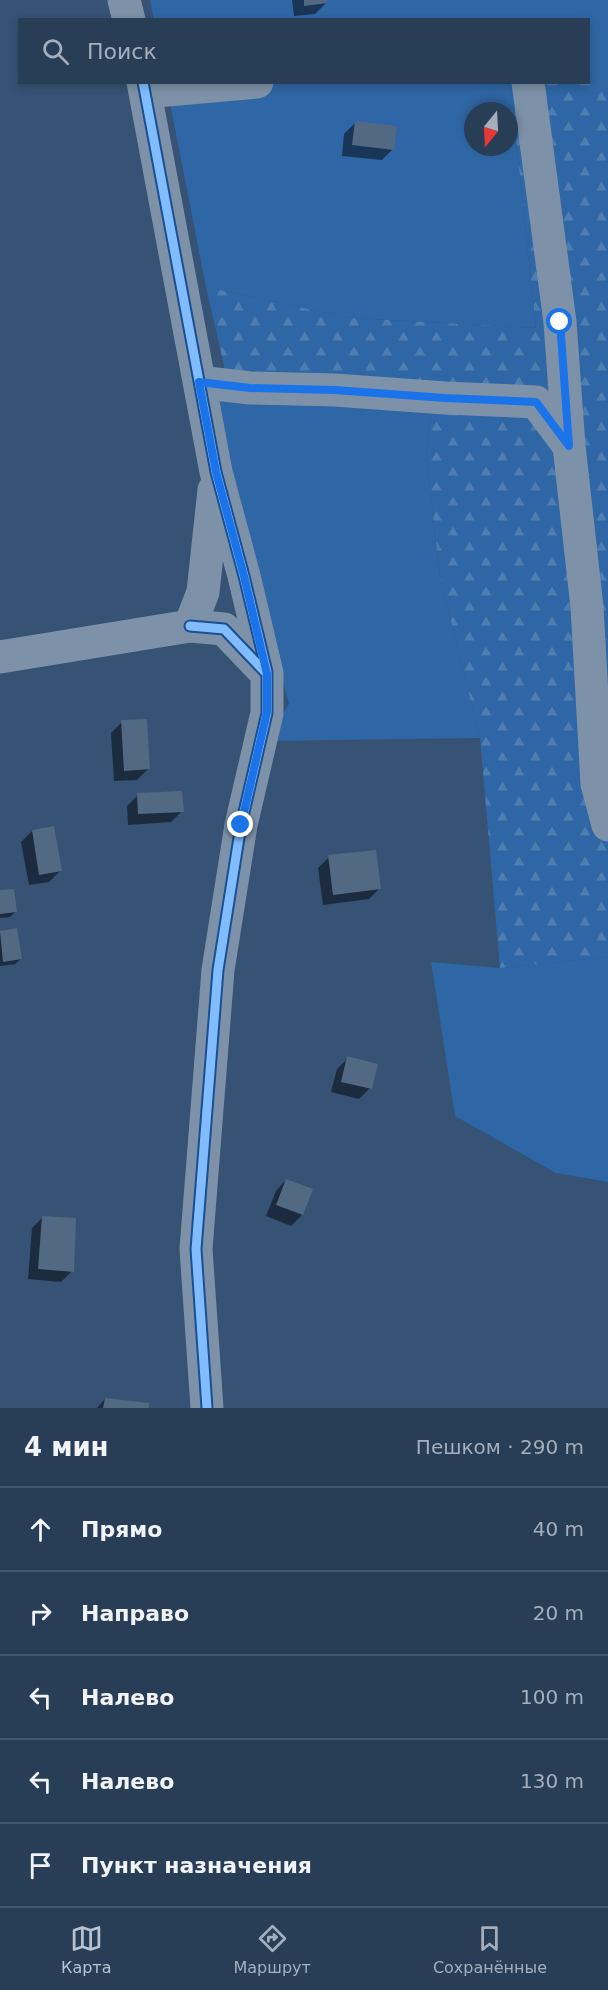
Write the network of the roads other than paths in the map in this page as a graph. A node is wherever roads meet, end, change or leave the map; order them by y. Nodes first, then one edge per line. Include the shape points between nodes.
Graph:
1 (124, 0) edge
2 (128, 18) edge
3 (212, 84) edge
4 (528, 84) edge
5 (144, 87) edge
6 (199, 382) junction
7 (569, 446) junction
8 (216, 472) junction
9 (190, 626) junction
10 (0, 657) edge
11 (267, 674) junction
12 (608, 825) edge
13 (207, 1408) edge

1 - 2 street
3 - 5 street
4 - 7 street via 560,322
5 - 6 street
6 - 7 street via 536,402
6 - 8 street
7 - 12 street via 587,607 597,784
8 - 9 street via 203,592
8 - 11 street
9 - 10 street
9 - 11 street via 224,629
11 - 13 street via 267,712 241,825 218,970 196,1249

